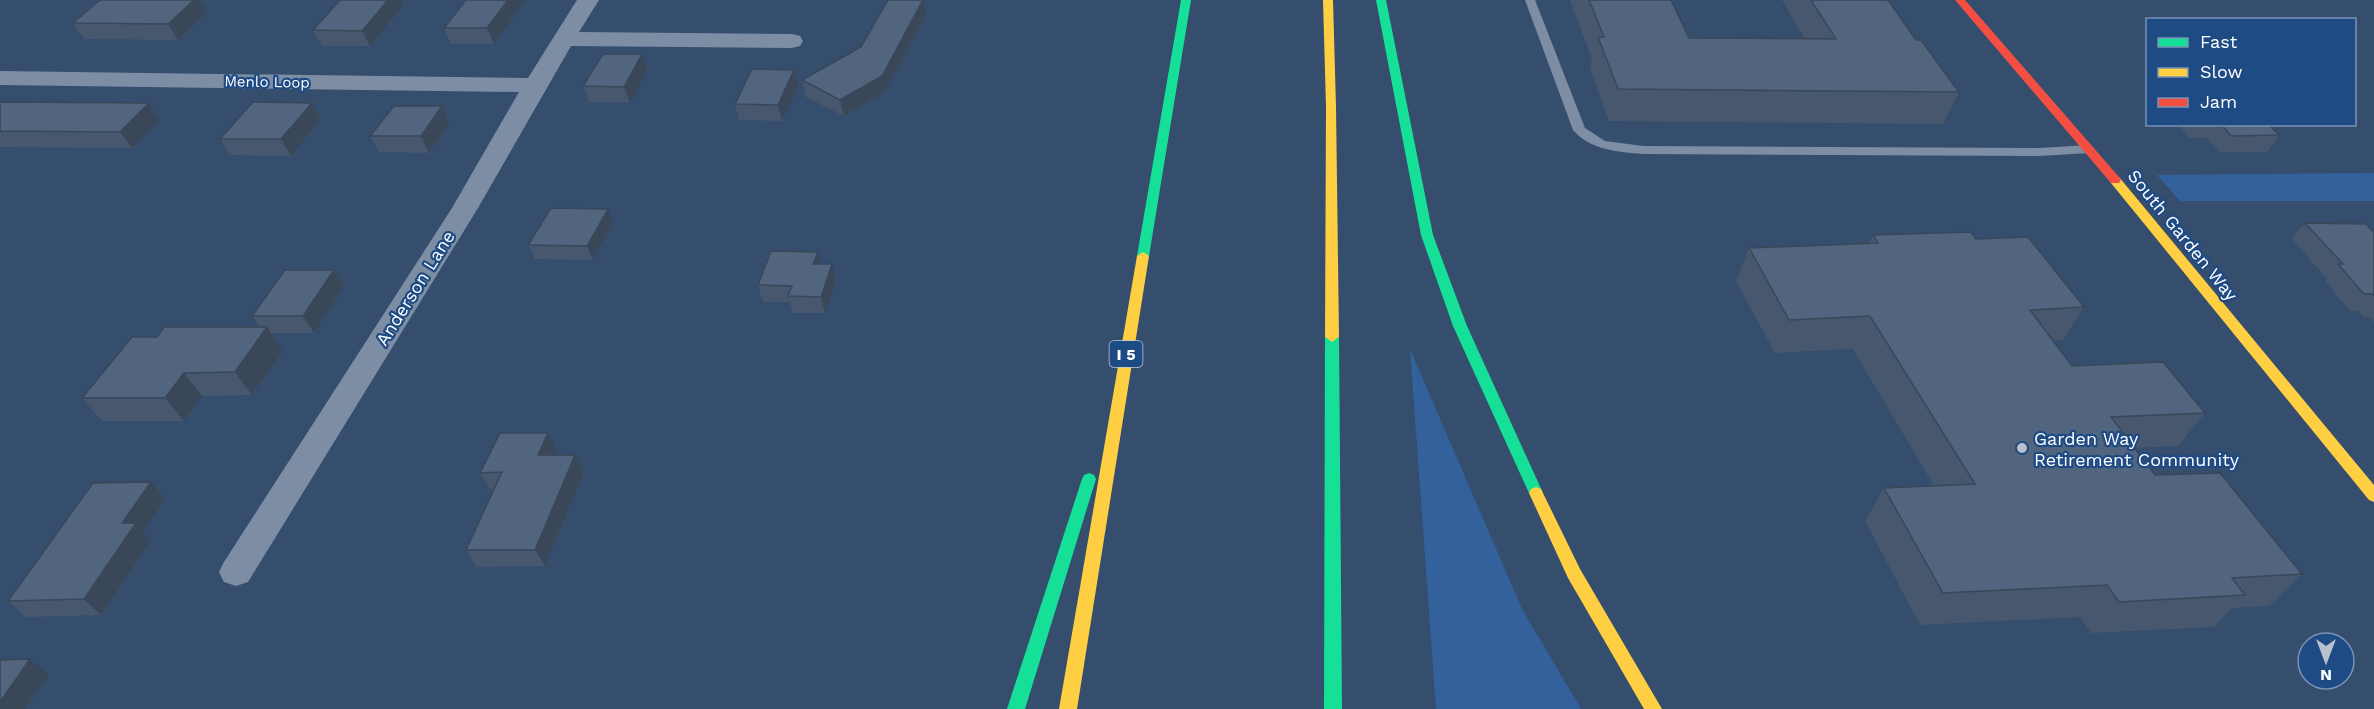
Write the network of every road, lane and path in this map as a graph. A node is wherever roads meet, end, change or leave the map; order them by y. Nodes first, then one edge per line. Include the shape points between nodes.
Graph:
1 (588, 0) edge
2 (1186, 0) edge
3 (1328, 0) edge
4 (1381, 0) edge
5 (1530, 0) edge
6 (1960, 0) edge
7 (562, 39) junction
8 (792, 41) dead end
9 (0, 78) edge
10 (535, 85) junction
11 (2089, 149) junction
12 (1122, 374) junction
13 (2374, 496) edge
14 (236, 572) dead end
15 (1016, 709) edge
16 (1068, 709) edge
17 (1333, 709) edge
18 (1653, 709) edge

1 - 7 street, Anderson Lane
2 - 12 main road, I 5
3 - 17 main road
4 - 18 main road via 1427,235 1460,326 1574,573
5 - 11 lane via 1579,130 1592,142 1613,148 2039,152
6 - 11 main road, South Garden Way
7 - 8 street
7 - 10 street, Anderson Lane
9 - 10 street, Menlo Loop
10 - 14 street, Anderson Lane via 465,208
11 - 13 main road, South Garden Way
12 - 15 main road
12 - 16 main road, I 5

